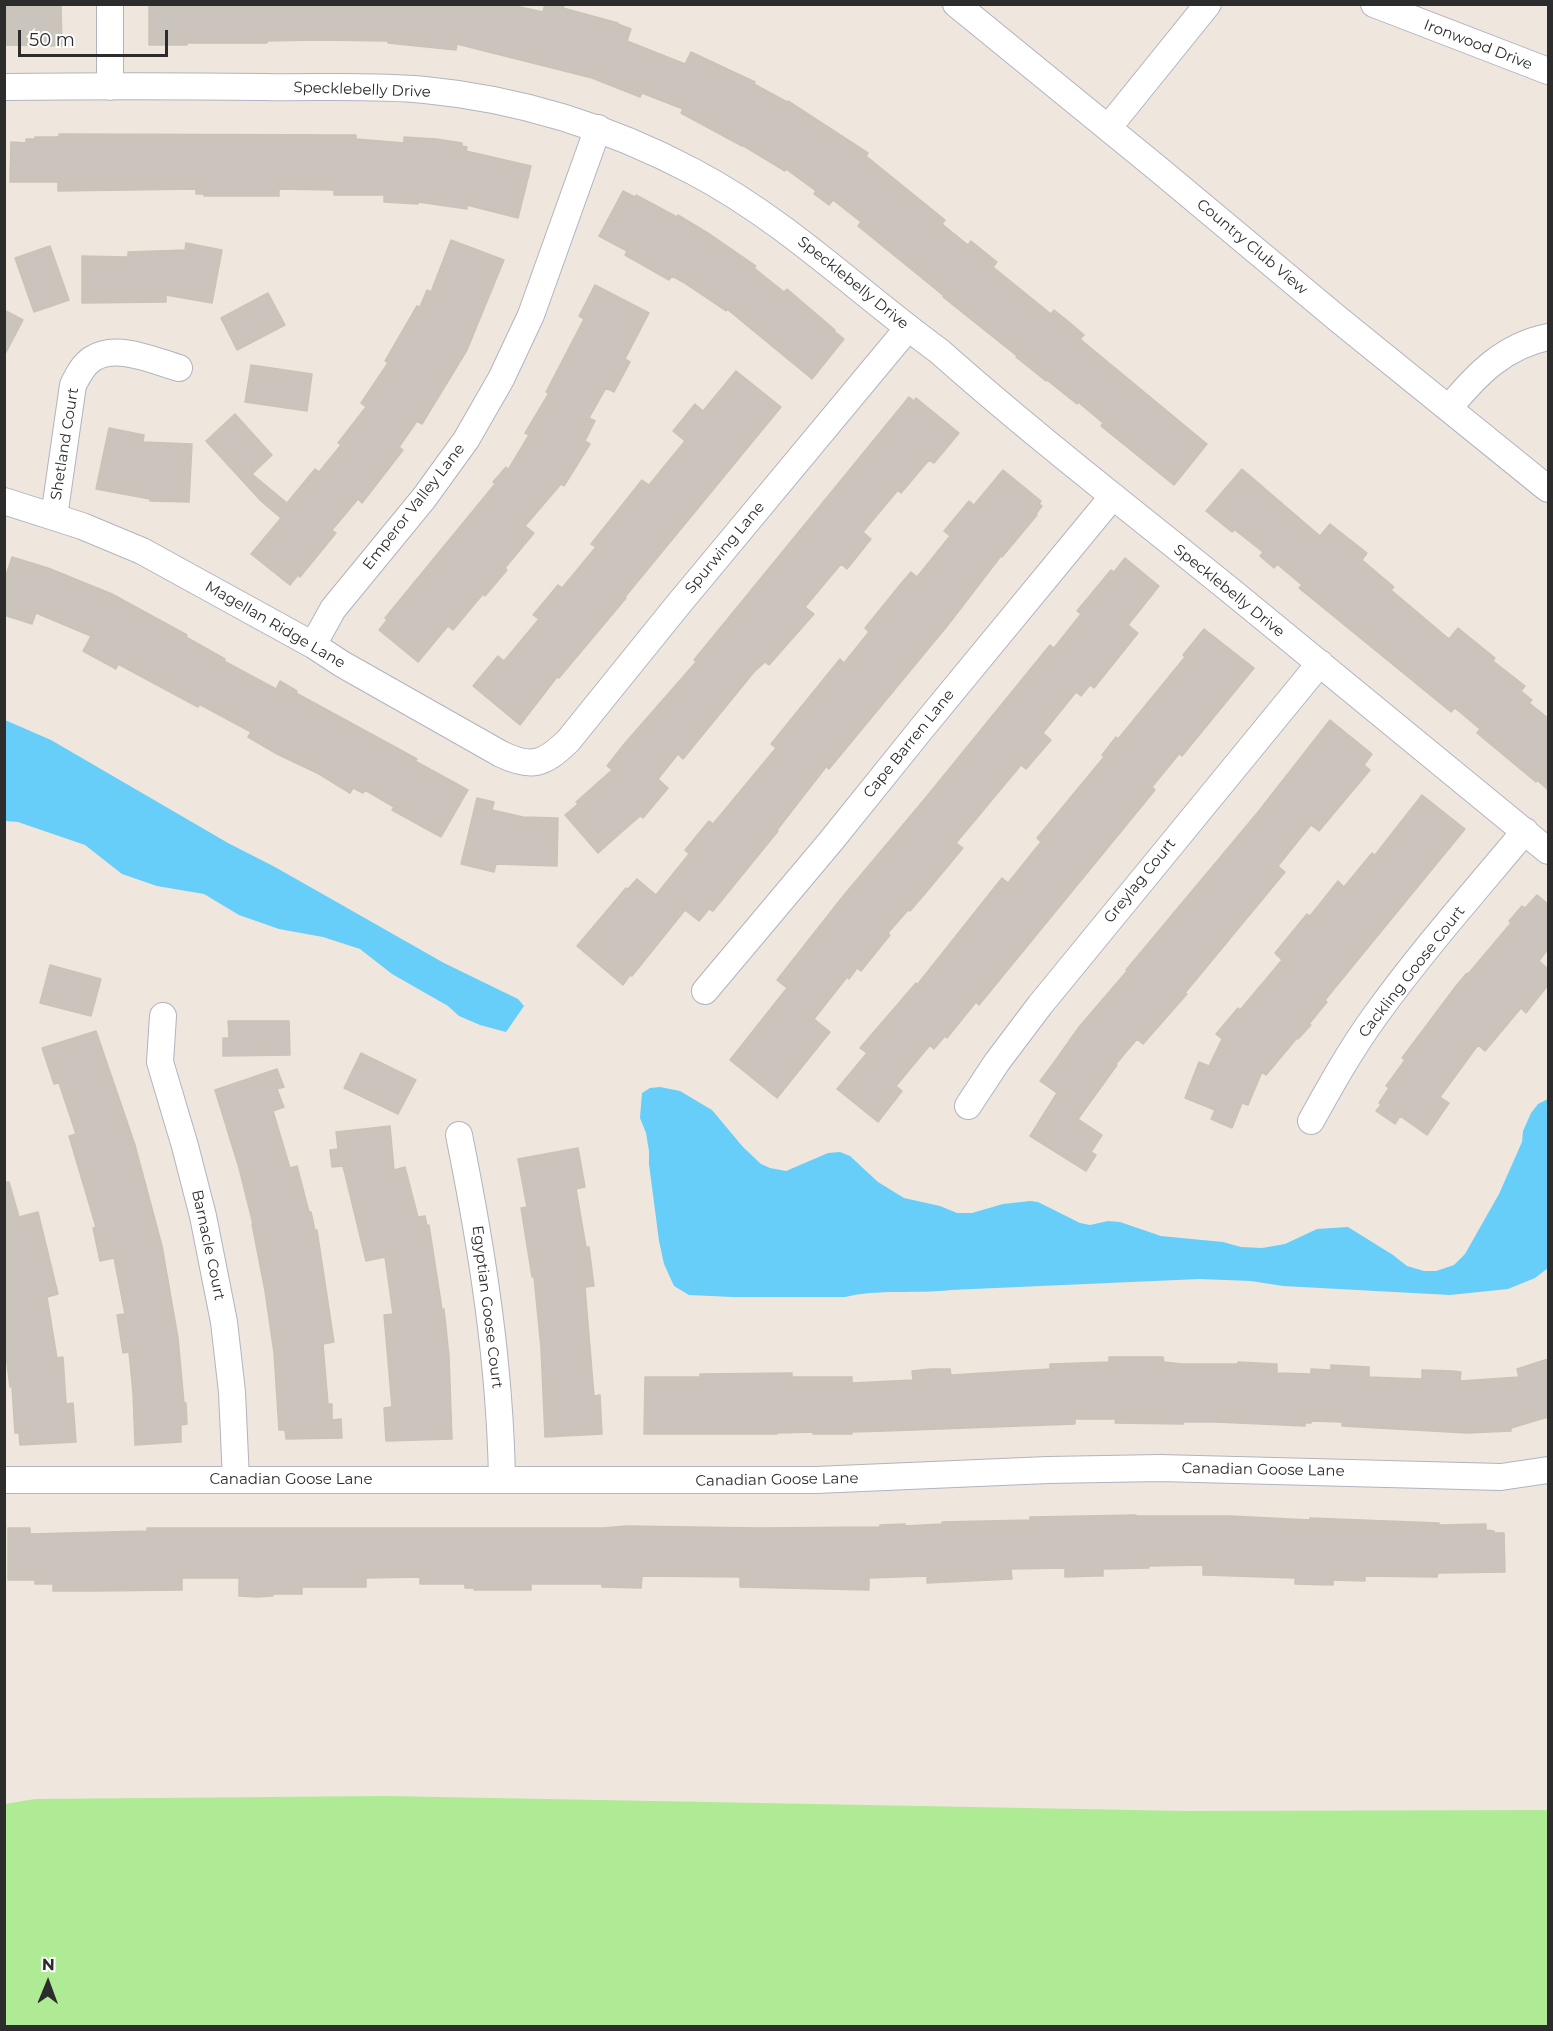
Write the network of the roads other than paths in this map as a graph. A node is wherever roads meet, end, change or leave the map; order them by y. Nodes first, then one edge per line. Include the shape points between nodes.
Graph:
1 (110, 4) edge
2 (956, 4) edge
3 (1208, 4) edge
4 (1374, 4) edge
5 (1548, 71) edge
6 (4, 87) edge
7 (110, 87) junction
8 (598, 128) junction
9 (1108, 128) junction
10 (908, 328) junction
11 (1548, 337) edge
12 (179, 369) dead end
13 (1449, 408) junction
14 (1548, 489) edge
15 (1113, 496) junction
16 (4, 501) edge
17 (54, 517) junction
18 (313, 645) junction
19 (1320, 663) junction
20 (537, 763) joint
21 (1525, 831) junction
22 (1548, 851) edge
23 (705, 991) dead end
24 (163, 1016) dead end
25 (968, 1106) dead end
26 (1311, 1121) dead end
27 (459, 1135) dead end
28 (1548, 1470) edge
29 (4, 1480) edge
30 (236, 1480) junction
31 (502, 1480) junction

1 - 7 street
2 - 9 street, Country Club View
3 - 9 street
4 - 5 street, Ironwood Drive
6 - 7 street, Specklebelly Drive
7 - 8 street, Specklebelly Drive via 424,90 494,101
8 - 10 street, Specklebelly Drive via 667,158 781,225
8 - 18 street, Emperor Valley Lane via 531,315 501,379 465,440 333,609
9 - 13 street, Country Club View
10 - 15 street, Specklebelly Drive
10 - 20 street, Spurwing Lane via 568,741 555,754
11 - 13 street via 1519,345 1492,362
12 - 17 street, Shetland Court via 124,353 109,353 93,358 80,371 73,385
13 - 14 street, Country Club View
15 - 19 street, Specklebelly Drive
15 - 23 street, Cape Barren Lane
16 - 17 street, Magellan Ridge Lane
17 - 18 street, Magellan Ridge Lane via 142,551
18 - 20 street, Magellan Ridge Lane via 501,754 518,762
19 - 21 street, Specklebelly Drive
19 - 25 street, Greylag Court via 1055,986
21 - 22 street, Specklebelly Drive
21 - 26 street, Cackling Goose Court via 1375,1016
24 - 30 street, Barnacle Court via 160,1062 203,1216 229,1356
27 - 31 street, Egyptian Goose Court via 492,1328
28 - 31 street, Canadian Goose Lane via 1501,1477 1160,1468 816,1480
29 - 30 street, Canadian Goose Lane
30 - 31 street, Canadian Goose Lane

